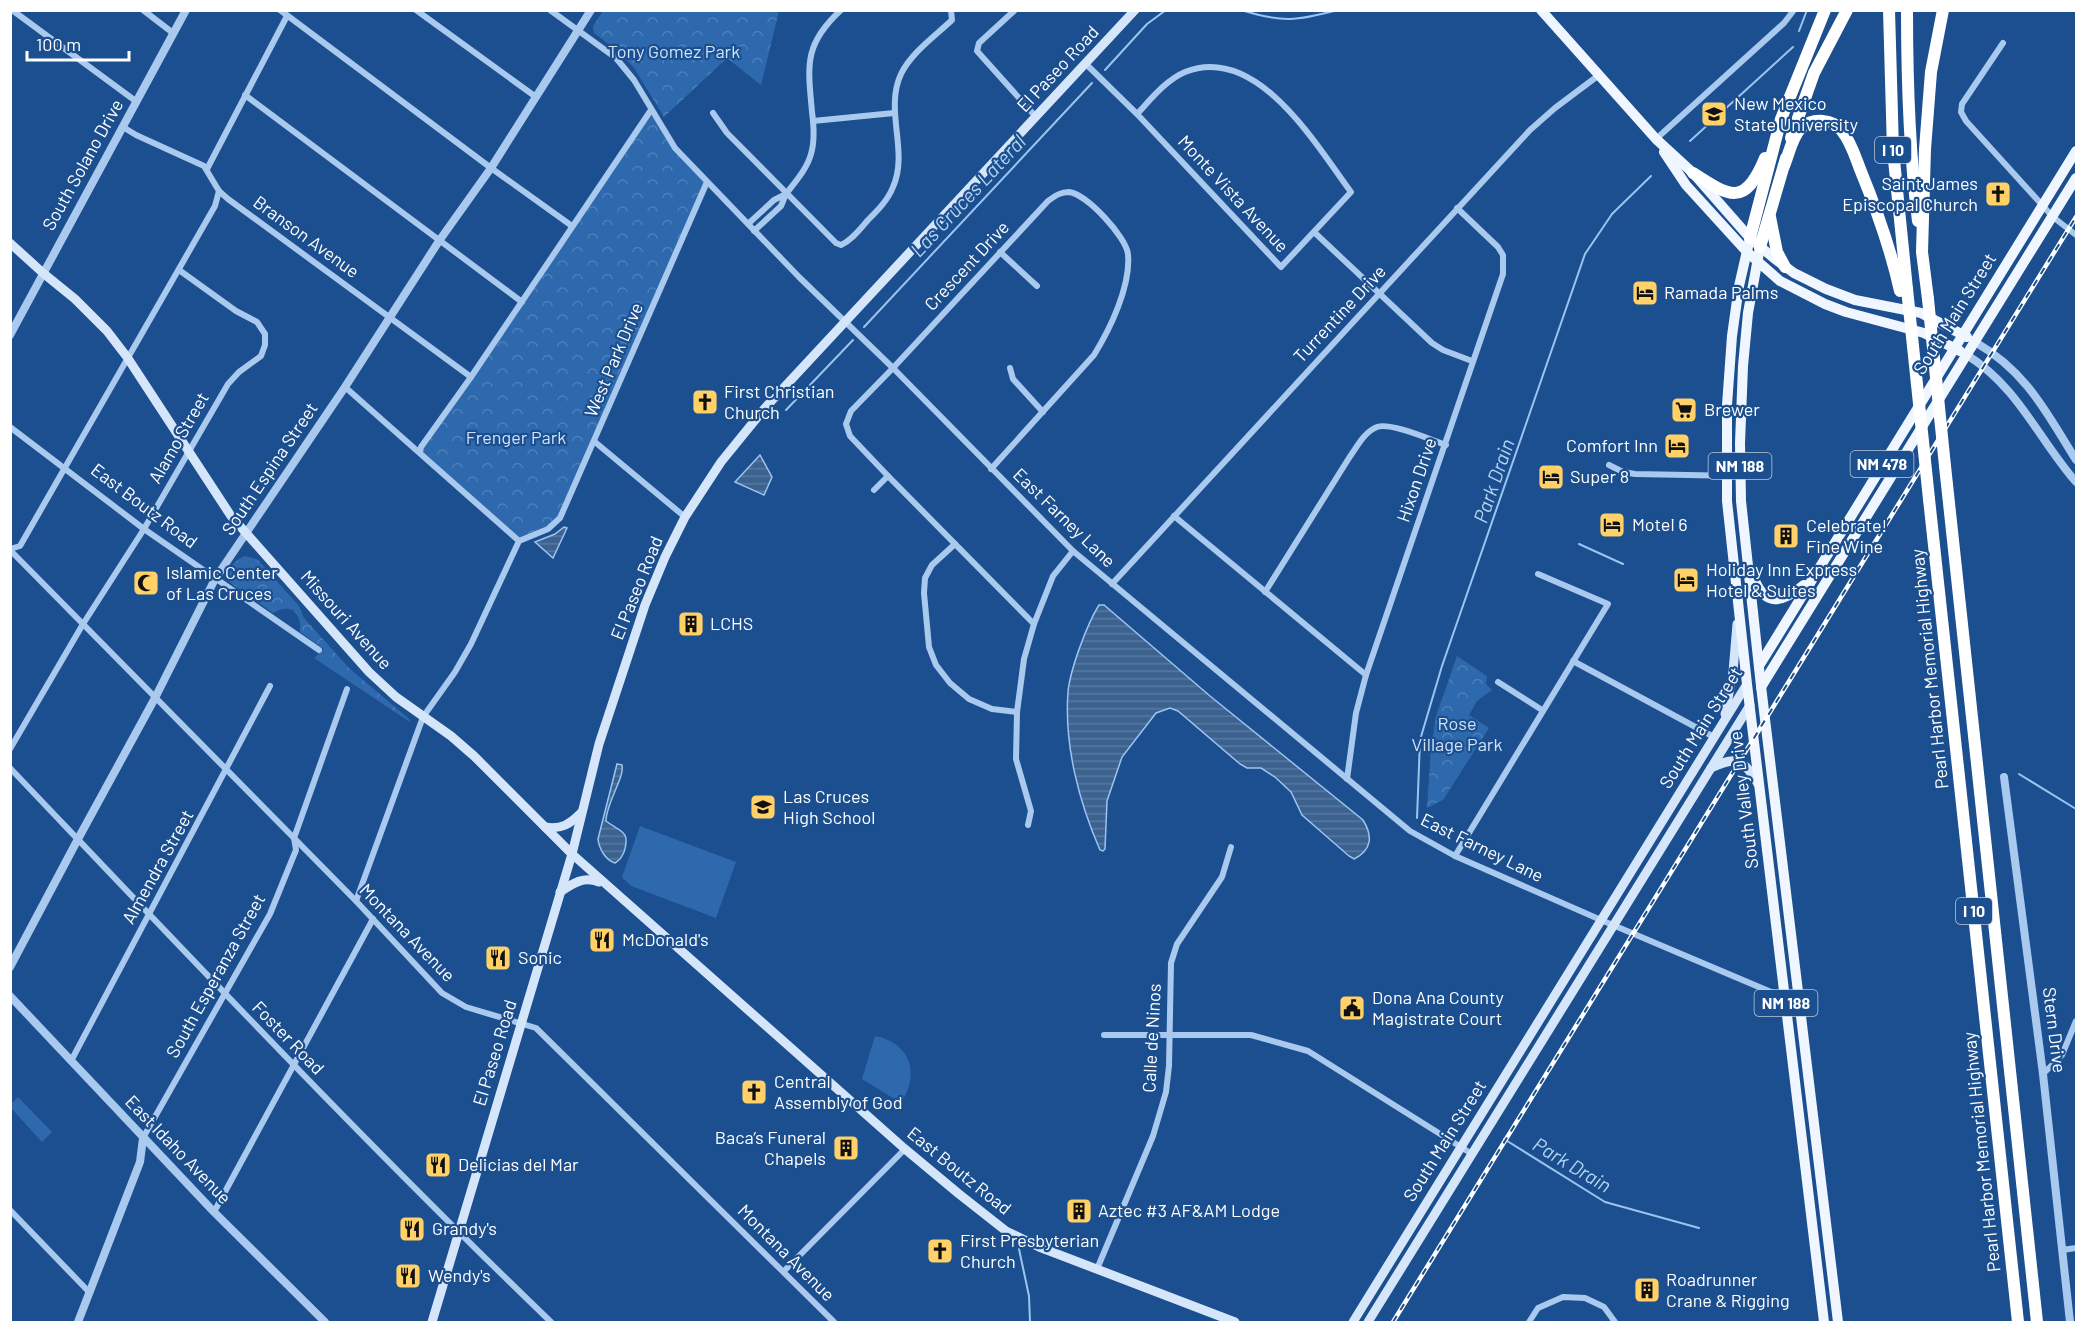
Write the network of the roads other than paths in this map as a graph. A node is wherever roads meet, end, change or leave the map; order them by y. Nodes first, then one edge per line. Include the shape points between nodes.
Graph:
1 (12, 10) edge
2 (143, 10) edge
3 (186, 10) edge
4 (280, 10) edge
5 (416, 10) edge
6 (550, 10) edge
7 (591, 10) edge
8 (841, 10) edge
9 (951, 10) edge
10 (1015, 10) edge
11 (1135, 10) edge
12 (1541, 10) edge
13 (1794, 10) edge
14 (1825, 10) edge
15 (1847, 10) edge
16 (1889, 10) edge
17 (1907, 10) edge
18 (1943, 10) edge
19 (287, 16) junction
20 (578, 31) junction
21 (173, 33) junction
22 (2003, 43) dead end
23 (1086, 64) junction
24 (1599, 75) junction
25 (245, 95) junction
26 (536, 97) junction
27 (137, 102) junction
28 (651, 110) junction
29 (894, 112) junction
30 (713, 113) dead end
31 (1137, 114) junction
32 (1036, 117) junction
33 (1781, 118) junction
34 (813, 121) junction
35 (123, 127) junction
36 (1656, 139) junction
37 (2076, 151) edge
38 (1784, 166) junction
39 (491, 168) junction
40 (207, 169) junction
41 (1693, 173) junction
42 (2076, 178) edge
43 (707, 182) junction
44 (219, 191) junction
45 (786, 194) junction
46 (2042, 205) junction
47 (1457, 208) junction
48 (1770, 212) junction
49 (2053, 217) junction
50 (748, 224) junction
51 (573, 226) junction
52 (754, 231) junction
53 (1314, 232) junction
54 (2076, 235) edge
55 (1750, 238) junction
56 (439, 241) junction
57 (10, 243) edge
58 (1760, 247) junction
59 (1000, 252) junction
60 (1747, 252) junction
61 (1923, 252) junction
62 (1758, 263) junction
63 (1785, 267) junction
64 (179, 270) junction
65 (43, 273) junction
66 (1037, 286) dead end
67 (1903, 290) junction
68 (1380, 294) junction
69 (522, 302) junction
70 (390, 316) junction
71 (845, 322) junction
72 (1963, 333) junction
73 (10, 335) edge
74 (1975, 342) junction
75 (1954, 348) junction
76 (1967, 355) junction
77 (127, 357) junction
78 (1472, 361) junction
79 (893, 368) junction
80 (1010, 368) dead end
81 (471, 376) junction
82 (345, 387) junction
83 (1043, 412) junction
84 (10, 427) edge
85 (595, 442) junction
86 (1446, 445) junction
87 (420, 452) junction
88 (188, 453) junction
89 (2076, 460) edge
90 (1609, 465) dead end
91 (66, 469) junction
92 (991, 469) junction
93 (888, 476) junction
94 (1740, 476) junction
95 (1726, 477) junction
96 (2076, 482) edge
97 (874, 490) dead end
98 (1174, 516) junction
99 (685, 517) junction
100 (144, 529) junction
101 (246, 534) junction
102 (519, 541) junction
103 (955, 544) junction
104 (10, 550) edge
105 (1072, 551) junction
106 (1747, 561) junction
107 (1538, 574) dead end
108 (215, 579) junction
109 (1809, 581) junction
110 (1112, 584) junction
111 (1265, 592) junction
112 (1738, 609) junction
113 (83, 624) junction
114 (1034, 624) junction
115 (318, 650) dead end
116 (1573, 661) junction
117 (1760, 665) junction
118 (1366, 675) junction
119 (1498, 682) dead end
120 (1747, 684) junction
121 (270, 686) dead end
122 (1761, 686) junction
123 (347, 689) dead end
124 (155, 698) junction
125 (1750, 705) junction
126 (1542, 710) junction
127 (1017, 712) junction
128 (423, 717) junction
129 (1722, 724) junction
130 (1714, 737) junction
131 (10, 749) edge
132 (10, 768) edge
133 (1711, 768) junction
134 (226, 770) junction
135 (2004, 777) dead end
136 (1347, 779) junction
137 (1759, 785) junction
138 (582, 811) junction
139 (1028, 825) dead end
140 (545, 827) junction
141 (294, 838) junction
142 (78, 839) junction
143 (1231, 847) dead end
144 (572, 854) junction
145 (1455, 856) junction
146 (604, 883) junction
147 (560, 892) junction
148 (356, 901) junction
149 (149, 913) junction
150 (373, 919) junction
151 (1601, 920) junction
152 (1613, 925) junction
153 (10, 967) edge
154 (224, 993) junction
155 (10, 996) edge
156 (1785, 998) junction
157 (1800, 1007) junction
158 (2076, 1021) edge
159 (522, 1024) junction
160 (1104, 1035) dead end
161 (1169, 1035) junction
162 (71, 1061) junction
163 (294, 1066) junction
164 (2043, 1074) junction
165 (143, 1138) junction
166 (1461, 1147) junction
167 (905, 1149) junction
168 (1472, 1154) junction
169 (10, 1210) edge
170 (214, 1212) junction
171 (459, 1234) junction
172 (2076, 1248) edge
173 (2062, 1250) junction
174 (1097, 1269) junction
175 (784, 1271) junction
176 (90, 1293) junction
177 (78, 1323) edge
178 (325, 1323) edge
179 (432, 1323) edge
180 (551, 1323) edge
181 (834, 1323) edge
182 (1235, 1323) edge
183 (1353, 1323) edge
184 (1368, 1323) edge
185 (1529, 1323) edge
186 (1615, 1323) edge
187 (1824, 1323) edge
188 (1838, 1323) edge
189 (2018, 1323) edge
190 (2037, 1323) edge
191 (2070, 1323) edge

1 - 27 street
2 - 21 street
3 - 21 street, South Solano Drive
4 - 19 street
5 - 26 street
6 - 20 street, East Farney Lane
7 - 20 street, South Espina Street
8 - 34 street via 817,36 810,59
9 - 29 street via 952,20 905,68 897,87
10 - 32 street via 978,43 977,51
11 - 23 main road, El Paseo Road
12 - 24 main road
13 - 36 street
14 - 33 highway
15 - 38 highway via 1814,72
16 - 67 highway, Pearl Harbor Memorial Highway / I 10
17 - 61 highway, I 10 via 1910,125
18 - 61 highway via 1926,125
19 - 25 street
19 - 39 street
20 - 26 street, South Espina Street
20 - 28 street, East Farney Lane via 616,58
21 - 27 street, South Solano Drive
22 - 46 street via 1962,104 1961,112
23 - 31 street, Monte Vista Avenue
23 - 32 main road, El Paseo Road
24 - 36 main road
24 - 47 street, Turrentine Drive via 1530,130
25 - 40 street
25 - 56 street
26 - 39 street, South Espina Street
27 - 35 street, South Solano Drive
28 - 43 street, East Farney Lane via 675,148
28 - 51 street
29 - 34 street
29 - 45 street via 899,156 894,186 880,208 848,241 836,243
30 - 45 street
31 - 53 street, Monte Vista Avenue via 1281,267
31 - 53 street via 1176,76 1197,68 1225,69 1253,80 1288,109 1351,192
32 - 71 main road, El Paseo Road
33 - 41 highway via 1757,177 1749,187 1723,192
33 - 55 highway
34 - 45 street via 810,156
35 - 40 street
35 - 65 street, South Solano Drive
36 - 41 main road
36 - 60 main road via 1686,185
37 - 46 main road, South Main Street / NM 478
38 - 48 highway
38 - 67 highway via 1800,130 1807,124 1823,121 1842,131 1866,182
39 - 51 street
39 - 56 street, South Espina Street
40 - 44 street, Branson Avenue
41 - 55 main road
42 - 49 main road, South Main Street / NM 478
43 - 50 street, East Farney Lane
43 - 85 street, West Park Drive
44 - 64 street via 215,206
44 - 70 street, Branson Avenue
45 - 50 street
45 - 52 street via 781,207
46 - 49 street
46 - 72 main road, South Main Street / NM 478
47 - 68 street, Turrentine Drive
47 - 78 street, Hixon Drive via 1498,247 1504,265
48 - 58 highway
48 - 63 highway via 1775,244
49 - 54 street
49 - 74 main road, South Main Street / NM 478
50 - 52 street, East Farney Lane
51 - 69 street
52 - 71 street, East Farney Lane
53 - 68 street, Monte Vista Avenue
55 - 58 main road
55 - 60 main road, South Valley Drive / NM 188
56 - 69 street
56 - 70 street, South Espina Street
57 - 65 main road, Missouri Avenue
58 - 62 main road, South Valley Drive / NM 188
58 - 63 main road
59 - 66 street
59 - 79 street, Crescent Drive
59 - 83 street, Crescent Drive via 1048,201 1059,193 1069,192 1090,203 1123,241 1128,253 1126,278 1106,336
60 - 62 main road
60 - 95 main road, South Valley Drive / NM 188 via 1732,336
61 - 190 highway, Pearl Harbor Memorial Highway / I 10, bridge
62 - 75 main road via 1814,300 1924,333
62 - 94 main road, South Valley Drive / NM 188 via 1745,338
63 - 72 main road via 1855,300 1921,313
64 - 77 street
64 - 88 street, Alamo Street via 257,322 266,339 261,356 228,384
65 - 73 street, South Solano Drive
65 - 77 main road, Missouri Avenue via 89,312
67 - 189 highway, Pearl Harbor Memorial Highway / I 10, bridge
68 - 78 street, Monte Vista Avenue via 1432,343
68 - 98 street, Turrentine Drive
69 - 81 street
70 - 81 street, Branson Avenue
70 - 82 street, South Espina Street
71 - 79 street, East Farney Lane
71 - 99 main road, El Paseo Road via 741,436
72 - 74 main road
72 - 75 main road, South Main Street / NM 478
74 - 76 main road, South Main Street / NM 478
74 - 89 street via 2026,384 2043,404
75 - 76 main road
75 - 109 main road, South Main Street / NM 478
76 - 96 street via 2015,398
76 - 122 main road, South Main Street / NM 478
77 - 88 main road, Missouri Avenue
77 - 91 street
78 - 86 street, Hixon Drive
79 - 92 street, East Farney Lane
79 - 93 street, Crescent Drive via 850,411 846,424 850,436
80 - 83 street via 1013,380
81 - 87 street
82 - 87 street
82 - 101 street, South Espina Street
83 - 92 street, Crescent Drive
84 - 91 street, East Boutz Road
85 - 99 street
85 - 102 street, West Park Drive via 560,518 548,529
86 - 111 street via 1386,425 1371,430 1349,458
86 - 118 street, Hixon Drive
87 - 102 street
88 - 100 street, Alamo Street
88 - 101 main road, Missouri Avenue
90 - 95 street via 1632,473
91 - 100 street, East Boutz Road
91 - 104 street via 20,546
92 - 105 street, East Farney Lane
93 - 97 street
93 - 103 street, Crescent Drive
94 - 95 street
94 - 106 main road, South Valley Drive / NM 188
95 - 112 main road, South Valley Drive / NM 188
98 - 110 street, Turrentine Drive
98 - 111 street
99 - 138 main road, El Paseo Road via 645,605 599,744
100 - 108 street, East Boutz Road
100 - 113 street, Alamo Street
101 - 108 street, South Espina Street
101 - 128 main road, Missouri Avenue via 369,672
102 - 128 street via 466,653
103 - 114 street, Crescent Drive
103 - 127 street via 932,565 925,578 929,647 936,665 969,699 992,709
104 - 113 street, Montana Avenue
105 - 110 street, East Farney Lane
105 - 114 street via 1053,576
106 - 109 main road via 1758,587 1770,599 1784,599
106 - 117 main road, South Valley Drive / NM 188
107 - 116 street via 1608,604
108 - 115 street, East Boutz Road
108 - 124 street, South Espina Street
109 - 117 main road, South Main Street / NM 478
110 - 136 street, East Farney Lane
111 - 118 street
112 - 120 main road, South Valley Drive / NM 188
112 - 129 main road via 1733,672
113 - 124 street, Montana Avenue
113 - 131 street, Alamo Street
114 - 127 street via 1024,659
116 - 126 street
116 - 130 street
117 - 120 main road, South Main Street / NM 478
117 - 122 main road, South Valley Drive / NM 188
118 - 136 street, Hixon Drive via 1356,713
119 - 126 street
120 - 125 main road, South Valley Drive / NM 188
120 - 129 main road, South Main Street / NM 478
121 - 134 street, Almendra Street
122 - 125 main road, South Main Street / NM 478
122 - 157 main road, South Valley Drive / NM 188
123 - 141 street, South Esperanza Street
124 - 134 street, Montana Avenue
124 - 142 street, South Espina Street
125 - 133 main road, South Main Street / NM 478
125 - 137 main road, South Valley Drive / NM 188
126 - 145 street
127 - 139 street via 1016,759 1031,811
128 - 140 main road, Missouri Avenue via 452,736
128 - 148 street
129 - 130 main road, South Main Street / NM 478
130 - 151 main road, South Main Street / NM 478
132 - 142 street, Foster Road
133 - 137 main road via 1736,760 1747,767
133 - 152 main road, South Main Street / NM 478
134 - 141 street, Montana Avenue
134 - 149 street, Almendra Street
135 - 164 street, Stern Drive
136 - 145 street, East Farney Lane via 1410,831
137 - 156 main road, South Valley Drive / NM 188
138 - 140 main road via 563,826
138 - 144 main road, El Paseo Road
140 - 144 main road, Missouri Avenue
141 - 148 street, Montana Avenue
141 - 154 street, South Esperanza Street via 296,850 270,914
142 - 149 street, Foster Road
142 - 153 street, South Espina Street
143 - 161 street, Calle de Ninos via 1222,877 1177,944 1171,963
144 - 146 main road, East Boutz Road
144 - 147 main road, El Paseo Road
145 - 151 street, East Farney Lane
146 - 147 main road via 585,879
146 - 167 main road, East Boutz Road
147 - 159 main road, El Paseo Road
148 - 150 street, Montana Avenue
149 - 154 street, Foster Road
149 - 162 street, Almendra Street
150 - 159 street, Montana Avenue via 442,993 466,1007
150 - 163 street
151 - 152 street, East Farney Lane
151 - 166 main road, South Main Street / NM 478
152 - 156 street, East Farney Lane
152 - 168 main road, South Main Street / NM 478
154 - 163 street, Foster Road
154 - 165 street, South Esperanza Street
155 - 162 street, East Idaho Avenue
156 - 157 street, East Farney Lane
156 - 187 main road, South Valley Drive / NM 188
157 - 188 main road, South Valley Drive / NM 188
158 - 164 street via 2062,1055
159 - 171 main road, El Paseo Road
159 - 175 street, Montana Avenue via 536,1028 550,1041
160 - 161 street
161 - 166 street via 1251,1035 1308,1051
161 - 174 street, Calle de Ninos via 1169,1066 1160,1116
162 - 165 street, East Idaho Avenue
163 - 170 street
163 - 171 street, Foster Road
164 - 173 street, Stern Drive
165 - 170 street, East Idaho Avenue
165 - 176 street via 140,1162
166 - 168 street
166 - 183 main road, South Main Street / NM 478
167 - 174 main road, East Boutz Road via 1006,1231
167 - 175 street
168 - 184 main road, South Main Street / NM 478
169 - 176 street
170 - 178 street, East Idaho Avenue
171 - 179 main road, El Paseo Road
171 - 180 street, Foster Road
172 - 173 street
173 - 191 street, Stern Drive
174 - 182 main road, East Boutz Road
175 - 181 street, Montana Avenue
176 - 177 street
185 - 186 street via 1538,1308 1563,1297 1585,1298 1604,1307

